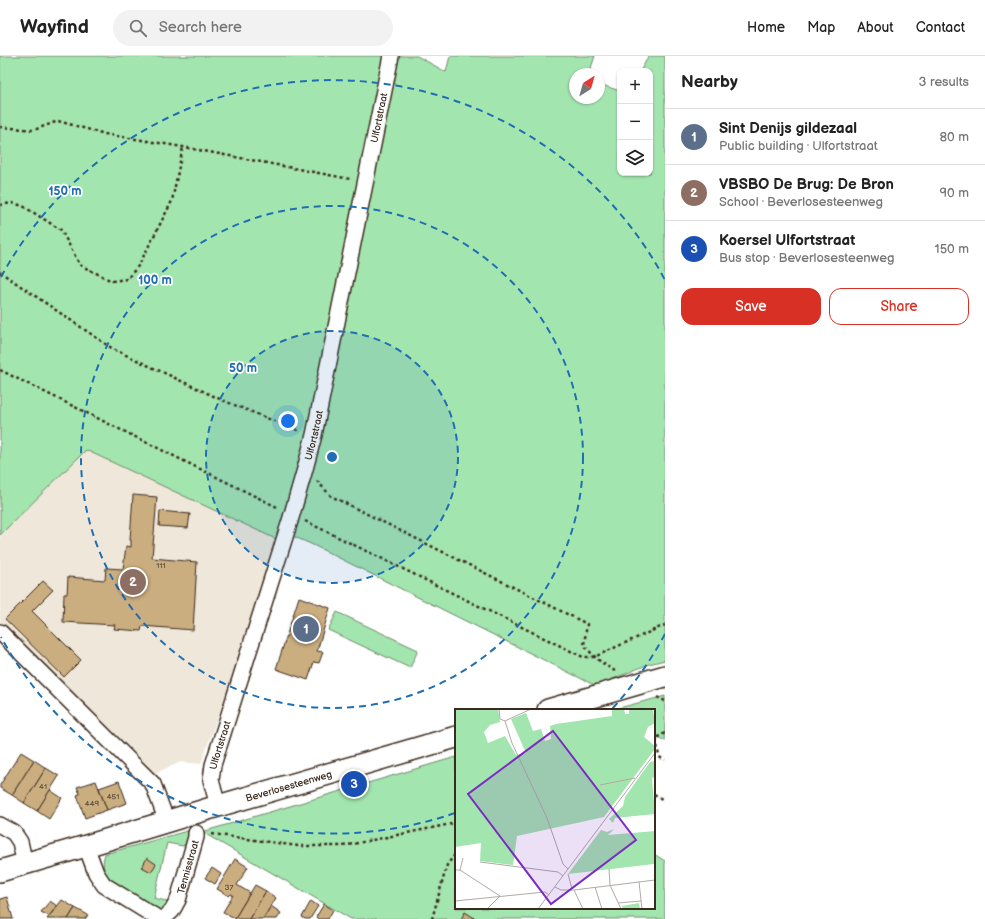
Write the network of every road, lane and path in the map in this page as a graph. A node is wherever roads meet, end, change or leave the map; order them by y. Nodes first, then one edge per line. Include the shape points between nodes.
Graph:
1 (391, 56) edge
2 (0, 128) edge
3 (183, 147) junction
4 (365, 182) junction
5 (0, 205) edge
6 (0, 272) edge
7 (0, 370) edge
8 (314, 435) junction
9 (305, 469) junction
10 (292, 514) junction
11 (665, 625) edge
12 (0, 632) edge
13 (594, 656) junction
14 (665, 676) edge
15 (551, 709) edge
16 (665, 733) edge
17 (455, 737) edge
18 (665, 760) edge
19 (655, 795) edge
20 (665, 801) edge
21 (218, 806) junction
22 (167, 822) junction
23 (455, 823) edge
24 (0, 824) edge
25 (196, 833) joint
26 (86, 846) junction
27 (455, 854) edge
28 (25, 864) junction
29 (0, 871) edge
30 (159, 919) edge
31 (163, 919) edge
32 (432, 919) edge

1 - 4 street, Ulfortstraat
2 - 3 path via 34,130 58,121 105,134
3 - 4 path
3 - 5 path via 172,201 139,265 127,279 112,281 80,265 61,230 22,206 12,203
4 - 8 street, Ulfortstraat
6 - 8 path via 113,349 222,400
7 - 10 path
8 - 9 street, Ulfortstraat
9 - 10 street, Ulfortstraat
9 - 13 path via 331,496 587,624 584,644
10 - 13 path via 583,657
10 - 21 street, Ulfortstraat via 213,765 212,780
11 - 13 path
12 - 22 street via 153,784
14 - 15 street
16 - 18 path via 656,738 659,757
17 - 21 street, Beverlosesteenweg
19 - 20 path
21 - 22 street, Beverlosesteenweg
22 - 26 street, Beverlosesteenweg
23 - 25 path via 343,846 298,846
24 - 28 street via 14,833 20,842
25 - 31 street, Tennisstraat via 178,900 172,911
26 - 28 street, Beverlosesteenweg
26 - 30 street via 96,873 104,885
27 - 32 path via 447,865
28 - 29 street, Beverlosesteenweg

